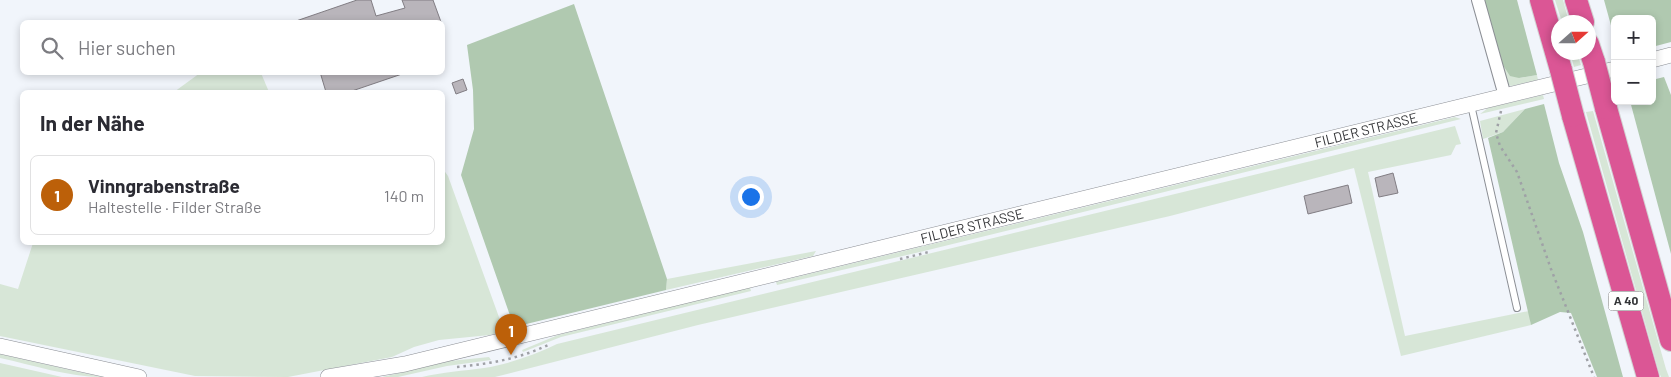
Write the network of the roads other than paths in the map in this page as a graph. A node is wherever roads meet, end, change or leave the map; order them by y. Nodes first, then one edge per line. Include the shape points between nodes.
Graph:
1 (1478, 0) edge
2 (1541, 0) edge
3 (1576, 0) edge
4 (1581, 15) edge
5 (1671, 55) edge
6 (1656, 59) edge
7 (1593, 60) edge
8 (1611, 70) edge
9 (1505, 96) junction
10 (1471, 105) junction
11 (1517, 308) dead end
12 (1671, 340) edge
13 (0, 346) edge
14 (139, 377) edge
15 (328, 377) edge
16 (1648, 377) edge

1 - 9 street
2 - 16 highway, A 40, bridge
3 - 4 highway
5 - 6 street
7 - 12 highway, A 40, bridge
8 - 9 street, FILDER STRASSE
9 - 10 street, FILDER STRASSE
10 - 11 lane
10 - 15 street, FILDER STRASSE via 413,362
13 - 14 street

